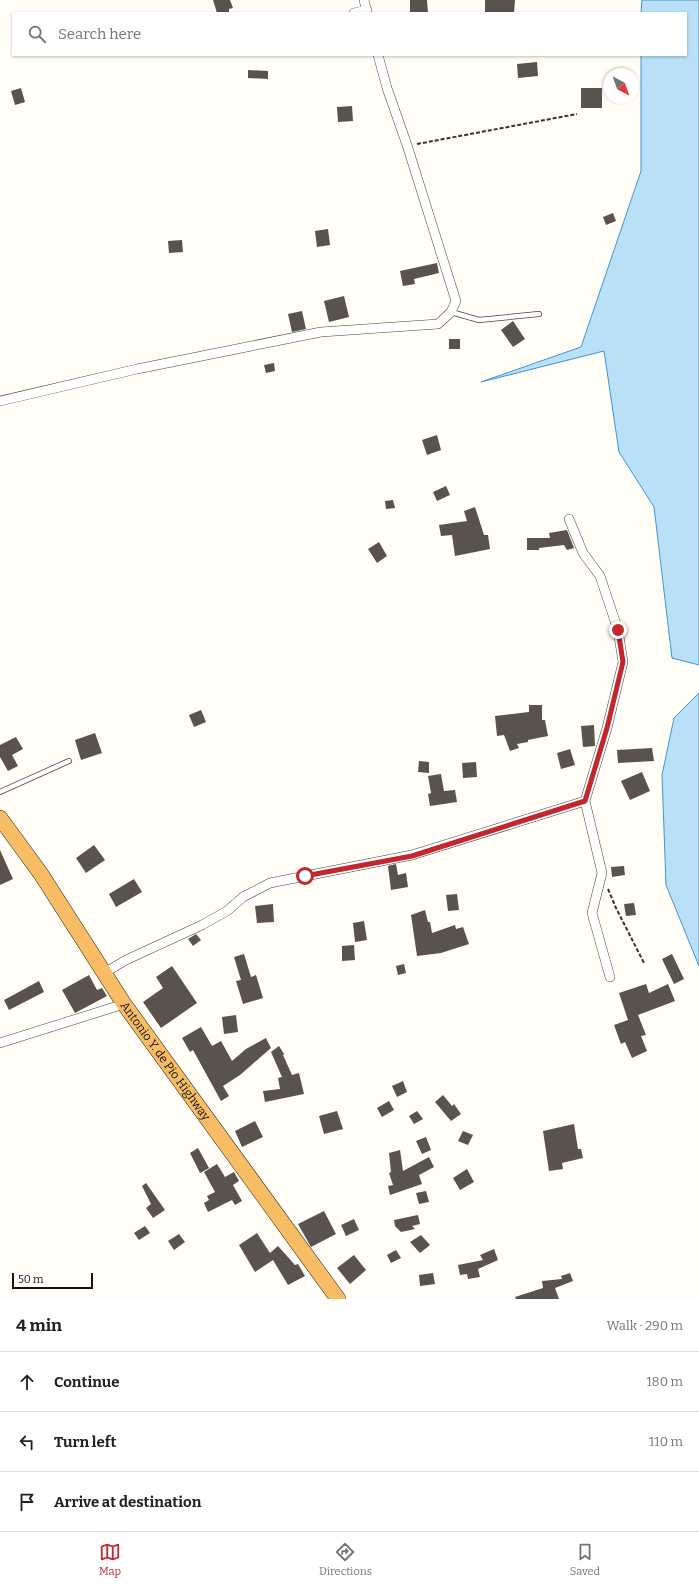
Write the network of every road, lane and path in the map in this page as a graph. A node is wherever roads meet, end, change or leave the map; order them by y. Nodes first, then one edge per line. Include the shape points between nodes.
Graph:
1 (364, 0) edge
2 (367, 12) edge
3 (378, 56) edge
4 (577, 114) dead end
5 (407, 145) junction
6 (451, 312) junction
7 (539, 314) dead end
8 (0, 401) edge
9 (569, 519) dead end
10 (69, 760) dead end
11 (0, 792) edge
12 (585, 801) junction
13 (1, 822) edge
14 (602, 873) junction
15 (644, 963) dead end
16 (104, 973) junction
17 (610, 977) dead end
18 (124, 1004) junction
19 (0, 1043) edge
20 (338, 1299) edge

1 - 2 street
3 - 5 street
4 - 5 path
5 - 6 street via 456,301
6 - 7 lane via 479,320
6 - 8 street via 438,324 320,332 137,369
9 - 12 street via 583,553 600,576 618,630 623,662
10 - 11 lane
12 - 14 street
12 - 16 street via 412,856 270,883 243,897 202,925
13 - 16 highway, Antonio Y. de Pio Highway via 41,874
14 - 15 path via 616,908
14 - 17 street via 592,913
16 - 18 highway, Antonio Y. de Pio Highway
18 - 19 street
18 - 20 highway, Antonio Y. de Pio Highway

